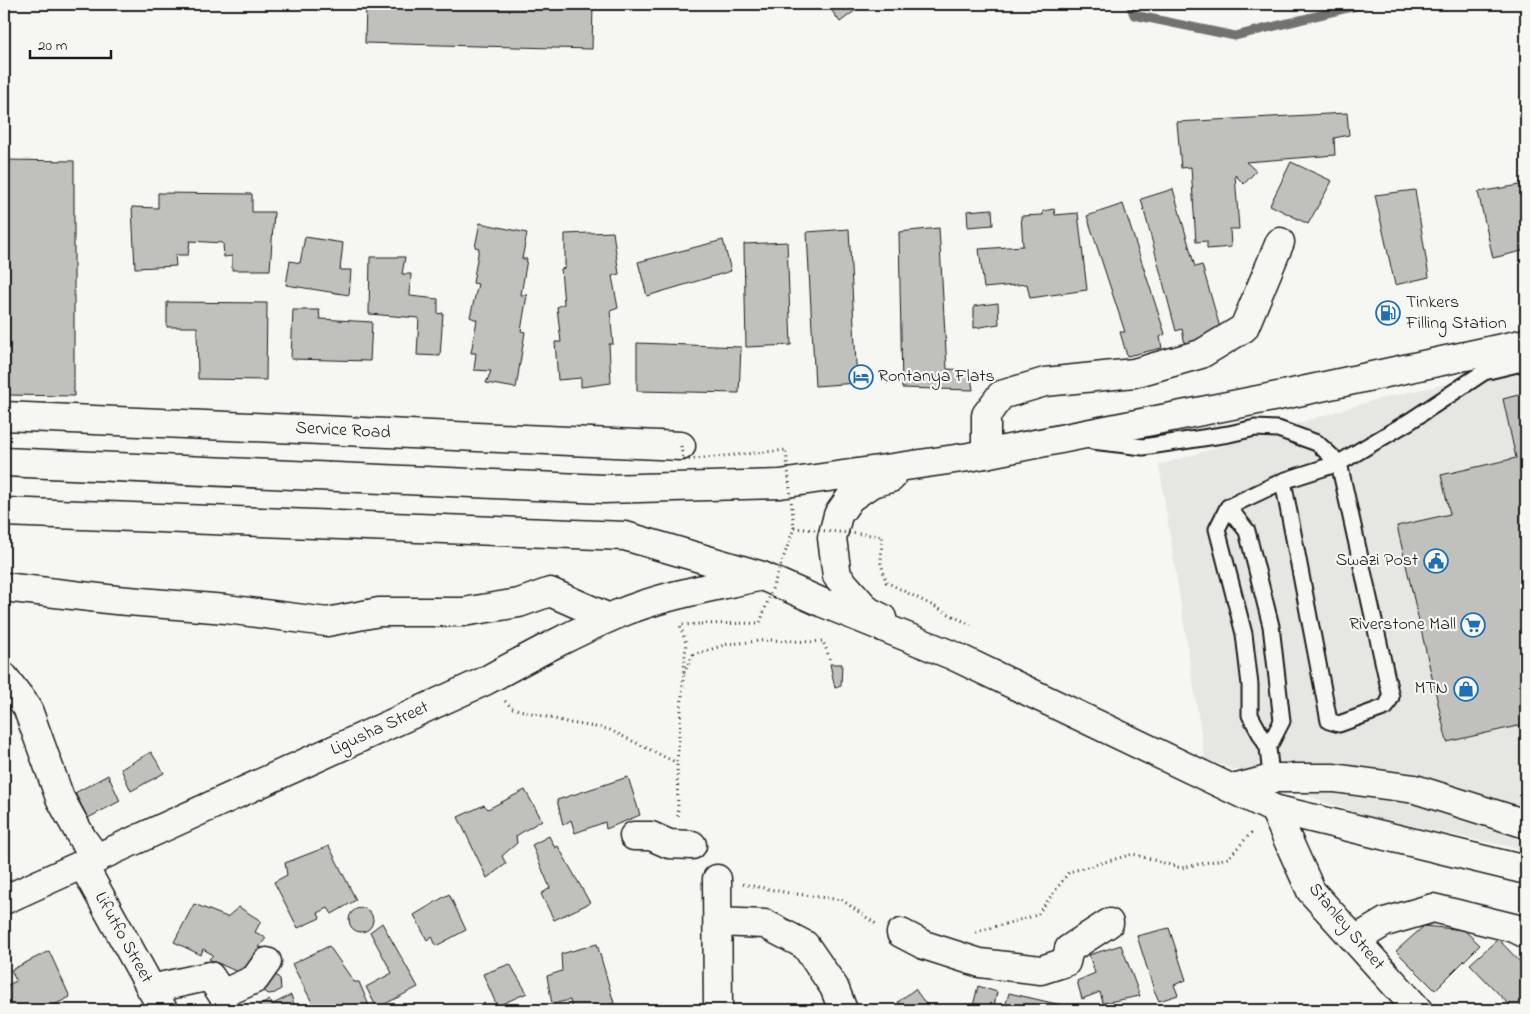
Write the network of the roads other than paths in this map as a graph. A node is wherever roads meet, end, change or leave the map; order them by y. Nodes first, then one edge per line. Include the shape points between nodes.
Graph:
1 (1280, 242) dead end
2 (1526, 343) edge
3 (1526, 362) edge
4 (4, 416) edge
5 (1068, 438) junction
6 (682, 446) road end
7 (977, 455) junction
8 (4, 462) edge
9 (1339, 463) junction
10 (1283, 481) junction
11 (1228, 508) junction
12 (4, 512) edge
13 (762, 576) junction
14 (4, 587) edge
15 (609, 618) junction
16 (954, 656) junction
17 (4, 677) edge
18 (1268, 748) junction
19 (1271, 779) junction
20 (1234, 789) junction
21 (1274, 809) junction
22 (1526, 824) edge
23 (634, 836) dead end
24 (692, 845) road end
25 (90, 862) junction
26 (1526, 870) edge
27 (717, 879) road end
28 (4, 900) edge
29 (718, 922) junction
30 (1109, 923) dead end
31 (901, 933) road end
32 (1526, 934) edge
33 (1355, 940) junction
34 (267, 962) dead end
35 (157, 1000) edge
36 (718, 1010) edge
37 (843, 1010) edge
38 (1418, 1010) edge

1 - 7 street via 1244,328 1201,354 1134,373 1045,382 1001,395 986,415
2 - 5 street
3 - 9 lane via 1484,372
4 - 6 street, Service Road
5 - 7 street
5 - 9 lane via 1143,447 1255,428 1278,429 1317,443
7 - 8 street via 780,484 604,489
7 - 16 street via 872,483 850,498 838,515 832,538 837,576 868,611
9 - 10 lane
9 - 10 lane via 1391,697 1386,708 1339,724 1329,721
10 - 11 lane
11 - 18 lane via 1217,529 1244,634 1250,715
11 - 18 lane via 1247,530 1271,626 1282,722
12 - 13 street via 625,536
13 - 15 street, Ligusha Street via 666,598
13 - 16 street
14 - 15 street via 326,622 380,612 463,612 520,603 550,592
15 - 25 street, Ligusha Street via 485,681
16 - 20 street
17 - 25 street, Lifutfo Street via 27,706 60,798 82,838
18 - 19 lane
19 - 20 street
19 - 21 lane
19 - 22 street via 1334,778 1415,789
20 - 21 street
21 - 26 street
21 - 33 street, Stanley Street via 1311,891
23 - 24 street via 651,836 669,844
25 - 28 street, Ligusha Street
25 - 35 street, Lifutfo Street
27 - 29 street
29 - 36 street
29 - 37 street via 765,924 805,945 834,987
30 - 31 street via 1069,949 1066,962 1040,970 980,963 924,945
32 - 33 street via 1514,928 1433,908 1385,922
33 - 38 street, Stanley Street
34 - 35 street via 255,979 222,994 210,976

